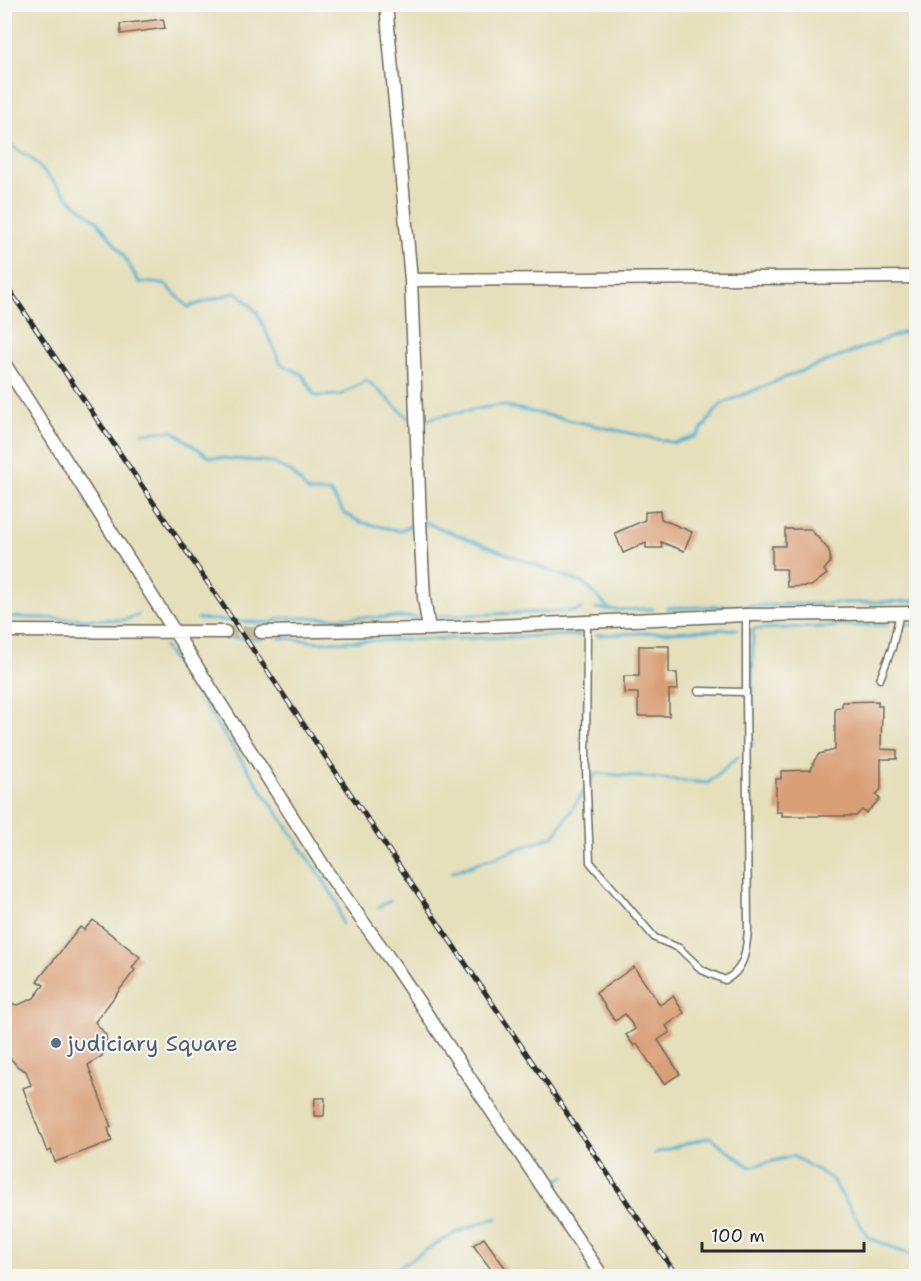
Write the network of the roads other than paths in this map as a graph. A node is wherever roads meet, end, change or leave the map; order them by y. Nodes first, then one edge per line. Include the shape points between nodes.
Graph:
1 (387, 4) edge
2 (916, 278) edge
3 (411, 280) junction
4 (4, 363) edge
5 (900, 612) junction
6 (916, 612) edge
7 (746, 615) junction
8 (587, 622) junction
9 (429, 629) junction
10 (4, 631) edge
11 (174, 632) junction
12 (225, 632) tunnel mouth
13 (261, 632) tunnel mouth
14 (880, 680) dead end
15 (698, 691) dead end
16 (746, 692) junction
17 (602, 1276) edge

1 - 3 street
2 - 3 street
3 - 9 street via 420,521
4 - 11 street
5 - 6 street
5 - 7 street
5 - 14 lane
7 - 8 street
7 - 16 lane
8 - 9 street
8 - 16 lane via 590,862 655,938 680,948 702,970 725,980 736,975 746,955 748,930
9 - 13 street
10 - 11 street
11 - 12 street
11 - 17 street via 328,873
15 - 16 lane

